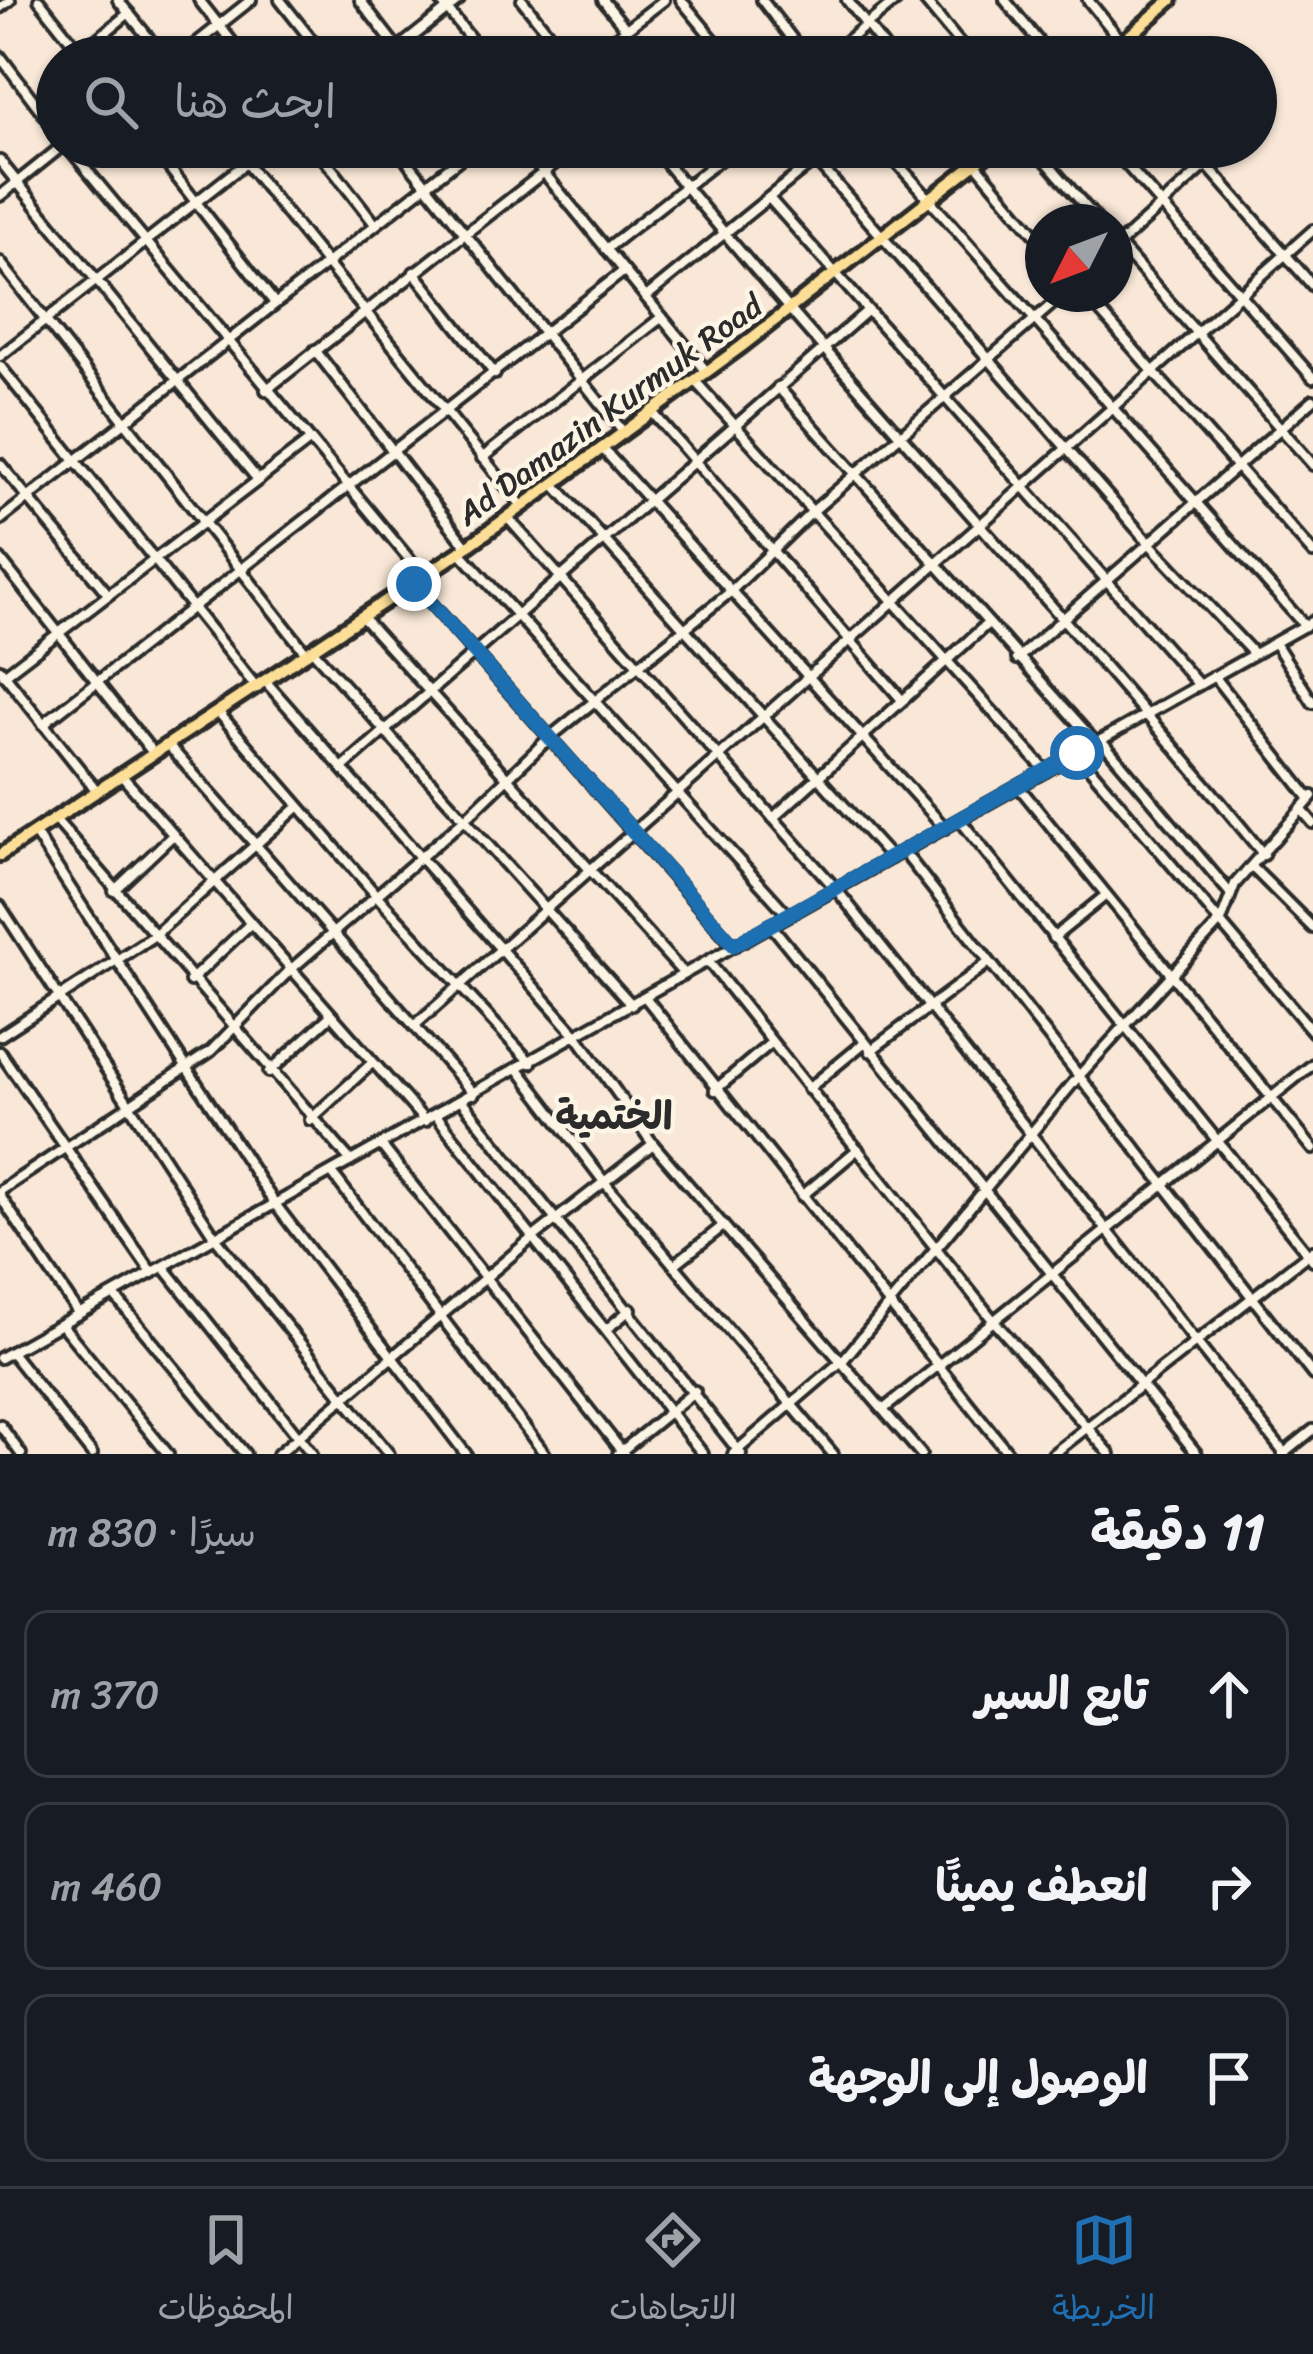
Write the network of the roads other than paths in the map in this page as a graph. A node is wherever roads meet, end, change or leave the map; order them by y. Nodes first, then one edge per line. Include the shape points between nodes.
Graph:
1 (10, 0) edge
2 (39, 0) edge
3 (118, 0) edge
4 (199, 0) edge
5 (250, 0) edge
6 (280, 0) edge
7 (360, 0) edge
8 (440, 0) edge
9 (459, 0) edge
10 (522, 0) edge
11 (602, 0) edge
12 (664, 0) edge
13 (682, 0) edge
14 (762, 0) edge
15 (847, 0) edge
16 (897, 0) edge
17 (924, 0) edge
18 (1005, 0) edge
19 (1088, 0) edge
20 (1169, 1) edge
21 (0, 8) edge
22 (448, 10) junction
23 (129, 13) junction
24 (866, 25) junction
25 (219, 26) junction
26 (626, 29) junction
27 (67, 36) edge
28 (103, 36) edge
29 (147, 36) edge
30 (206, 36) edge
31 (227, 36) edge
32 (308, 36) edge
33 (388, 36) edge
34 (420, 36) edge
35 (468, 36) edge
36 (550, 36) edge
37 (617, 36) edge
38 (711, 36) edge
39 (790, 36) edge
40 (853, 36) edge
41 (875, 36) edge
42 (954, 36) edge
43 (1034, 36) edge
44 (1117, 36) edge
45 (1129, 36) edge
46 (0, 56) edge
47 (36, 104) edge
48 (0, 161) edge
49 (36, 168) edge
50 (82, 168) edge
51 (169, 168) edge
52 (239, 168) edge
53 (249, 168) edge
54 (332, 168) edge
55 (413, 168) edge
56 (449, 168) edge
57 (540, 168) edge
58 (548, 168) edge
59 (669, 168) edge
60 (709, 168) edge
61 (805, 168) edge
62 (822, 168) edge
63 (901, 168) edge
64 (971, 168) edge
65 (979, 168) edge
66 (1052, 168) edge
67 (1129, 168) edge
68 (1203, 168) edge
69 (1209, 168) edge
70 (543, 172) junction
71 (17, 182) junction
72 (427, 186) junction
73 (685, 187) junction
74 (0, 196) edge
75 (769, 197) junction
76 (929, 201) junction
77 (196, 203) junction
78 (1083, 204) edge
79 (1162, 206) junction
80 (1025, 223) edge
81 (376, 224) junction
82 (1133, 230) edge
83 (1313, 230) edge
84 (465, 234) junction
85 (724, 234) junction
86 (883, 238) junction
87 (143, 243) junction
88 (606, 249) junction
89 (1287, 258) junction
90 (0, 262) edge
91 (326, 262) junction
92 (1133, 263) edge
93 (624, 271) junction
94 (414, 272) junction
95 (836, 274) junction
96 (95, 281) junction
97 (1313, 286) edge
98 (646, 297) junction
99 (1242, 297) junction
100 (274, 302) junction
101 (364, 310) junction
102 (867, 311) junction
103 (788, 312) junction
104 (1043, 312) edge
105 (1101, 312) edge
106 (662, 317) junction
107 (46, 320) junction
108 (1032, 321) junction
109 (545, 335) junction
110 (1198, 335) junction
111 (226, 340) junction
112 (822, 349) junction
113 (315, 350) junction
114 (0, 356) edge
115 (989, 358) junction
116 (0, 366) edge
117 (707, 372) junction
118 (1155, 374) junction
119 (495, 375) junction
120 (1313, 378) edge
121 (177, 379) junction
122 (580, 381) junction
123 (695, 381) junction
124 (778, 387) junction
125 (266, 390) junction
126 (943, 398) junction
127 (1313, 400) edge
128 (1112, 412) junction
129 (446, 413) junction
130 (653, 413) junction
131 (120, 421) junction
132 (735, 425) junction
133 (1280, 429) junction
134 (625, 434) junction
135 (899, 436) junction
136 (308, 442) junction
137 (603, 449) junction
138 (1068, 451) junction
139 (393, 453) junction
140 (482, 458) junction
141 (75, 460) junction
142 (694, 460) junction
143 (0, 464) edge
144 (1313, 465) edge
145 (1236, 467) junction
146 (855, 474) junction
147 (258, 480) junction
148 (554, 484) junction
149 (346, 489) junction
150 (1025, 489) junction
151 (27, 497) junction
152 (647, 500) junction
153 (1193, 505) junction
154 (523, 507) junction
155 (813, 511) junction
156 (508, 518) junction
157 (0, 520) edge
158 (203, 522) junction
159 (982, 527) junction
160 (604, 537) junction
161 (1149, 544) junction
162 (464, 549) junction
163 (772, 551) junction
164 (1313, 553) edge
165 (0, 559) edge
166 (154, 560) junction
167 (937, 567) junction
168 (241, 570) junction
169 (559, 577) junction
170 (419, 580) junction
171 (1107, 580) junction
172 (729, 592) junction
173 (108, 594) junction
174 (895, 605) junction
175 (192, 608) junction
176 (516, 615) junction
177 (364, 619) junction
178 (1062, 619) junction
179 (1309, 623) edge
180 (987, 624) junction
181 (685, 631) junction
182 (56, 632) junction
183 (852, 643) junction
184 (1275, 643) junction
185 (310, 654) junction
186 (1254, 654) junction
187 (474, 656) junction
188 (1017, 658) junction
189 (945, 662) junction
190 (639, 668) junction
191 (2, 672) edge
192 (1214, 676) junction
193 (808, 681) junction
194 (97, 684) junction
195 (1199, 685) junction
196 (262, 686) junction
197 (430, 693) junction
198 (902, 700) junction
199 (1313, 703) edge
200 (594, 704) junction
201 (219, 713) junction
202 (1149, 713) junction
203 (766, 719) junction
204 (43, 724) junction
205 (385, 732) junction
206 (550, 737) junction
207 (860, 738) junction
208 (1099, 742) junction
209 (169, 746) junction
210 (1077, 753) junction
211 (155, 755) junction
212 (721, 758) junction
213 (342, 768) junction
214 (1046, 772) junction
215 (122, 776) junction
216 (817, 777) junction
217 (505, 780) junction
218 (1019, 787) junction
219 (98, 792) junction
220 (676, 797) junction
221 (1311, 797) edge
222 (298, 807) junction
223 (1301, 809) junction
224 (466, 818) junction
225 (773, 818) junction
226 (55, 819) junction
227 (960, 820) junction
228 (1313, 823) edge
229 (945, 828) junction
230 (34, 832) junction
231 (636, 833) junction
232 (172, 836) junction
233 (254, 845) junction
234 (903, 851) junction
235 (0, 855) edge
236 (1264, 855) junction
237 (422, 856) junction
238 (891, 858) junction
239 (1252, 867) junction
240 (591, 872) junction
241 (213, 884) junction
242 (836, 890) junction
243 (114, 891) junction
244 (1230, 893) junction
245 (1106, 895) junction
246 (377, 896) junction
247 (0, 906) edge
248 (547, 911) junction
249 (788, 915) junction
250 (1221, 921) junction
251 (249, 925) junction
252 (771, 925) junction
253 (1313, 928) edge
254 (334, 933) junction
255 (152, 937) junction
256 (1053, 938) junction
257 (734, 945) junction
258 (502, 951) junction
259 (117, 960) junction
260 (708, 961) junction
261 (988, 963) junction
262 (289, 971) junction
263 (685, 974) junction
264 (1172, 978) junction
265 (190, 981) junction
266 (458, 987) junction
267 (645, 997) junction
268 (58, 998) junction
269 (632, 1005) junction
270 (928, 1008) junction
271 (329, 1017) junction
272 (414, 1025) junction
273 (1125, 1027) junction
274 (232, 1028) junction
275 (1313, 1032) edge
276 (0, 1036) edge
277 (577, 1036) junction
278 (771, 1043) junction
279 (867, 1047) junction
280 (0, 1052) edge
281 (531, 1063) junction
282 (370, 1064) junction
283 (1313, 1064) edge
284 (519, 1070) junction
285 (187, 1071) junction
286 (269, 1072) junction
287 (1078, 1076) junction
288 (808, 1089) junction
289 (715, 1090) junction
290 (474, 1094) junction
291 (1272, 1099) junction
292 (462, 1101) junction
293 (130, 1108) junction
294 (436, 1115) junction
295 (310, 1120) junction
296 (424, 1121) junction
297 (1030, 1133) junction
298 (1218, 1142) junction
299 (653, 1144) junction
300 (381, 1145) junction
301 (65, 1149) junction
302 (858, 1149) junction
303 (1313, 1149) edge
304 (351, 1162) junction
305 (332, 1173) junction
306 (605, 1183) junction
307 (1160, 1184) junction
308 (981, 1190) junction
309 (0, 1193) edge
310 (802, 1196) junction
311 (274, 1204) junction
312 (559, 1219) junction
313 (723, 1226) junction
314 (1108, 1228) junction
315 (215, 1237) junction
316 (531, 1239) junction
317 (935, 1245) junction
318 (1312, 1255) edge
319 (675, 1264) junction
320 (164, 1266) junction
321 (152, 1273) junction
322 (1051, 1275) junction
323 (488, 1279) junction
324 (114, 1295) junction
325 (1250, 1298) junction
326 (887, 1306) junction
327 (631, 1310) junction
328 (79, 1315) junction
329 (993, 1320) junction
330 (439, 1321) junction
331 (62, 1325) junction
332 (607, 1329) junction
333 (1196, 1340) junction
334 (0, 1345) edge
335 (6, 1355) edge
336 (844, 1359) junction
337 (392, 1361) junction
338 (937, 1366) junction
339 (1313, 1376) edge
340 (1140, 1383) junction
341 (695, 1391) junction
342 (344, 1400) junction
343 (795, 1405) junction
344 (884, 1408) junction
345 (671, 1410) junction
346 (0, 1425) edge
347 (1088, 1426) junction
348 (1313, 1430) edge
349 (298, 1437) junction
350 (914, 1452) edge
351 (621, 1453) edge
352 (737, 1453) edge
353 (21, 1454) edge
354 (92, 1454) edge
355 (168, 1454) edge
356 (245, 1454) edge
357 (278, 1454) edge
358 (312, 1454) edge
359 (388, 1454) edge
360 (466, 1454) edge
361 (544, 1454) edge
362 (703, 1454) edge
363 (833, 1454) edge
364 (1009, 1454) edge
365 (1053, 1454) edge
366 (1110, 1454) edge
367 (1197, 1454) edge
368 (1284, 1454) edge

1 - 21 street
2 - 27 street
3 - 23 street
4 - 25 street
5 - 25 street
6 - 32 street
7 - 33 street
8 - 22 street
9 - 22 street
10 - 36 street
11 - 26 street
12 - 26 street
13 - 38 street
14 - 39 street
15 - 24 street
16 - 24 street
17 - 42 street
18 - 43 street
19 - 44 street
20 - 45 highway
22 - 34 street
22 - 35 street
23 - 28 street
23 - 29 street
24 - 40 street
24 - 41 street
25 - 30 street
25 - 31 street
26 - 37 street
46 - 47 street
48 - 71 street
49 - 71 street
50 - 87 street
51 - 77 street
52 - 77 street
53 - 91 street
54 - 81 street
55 - 72 street
56 - 72 street
57 - 70 street
58 - 70 street
59 - 73 street
60 - 73 street
61 - 75 street
62 - 86 street
63 - 76 street
64 - 76 highway, Ad Damazin Kurmuk Road
65 - 80 street
66 - 78 street
67 - 79 street
68 - 79 street
69 - 89 street
70 - 84 street
70 - 88 street
71 - 74 street
71 - 96 street
72 - 81 street
72 - 84 street
73 - 85 street
73 - 88 street
75 - 85 street
75 - 95 street
76 - 86 highway, Ad Damazin Kurmuk Road
76 - 108 street
77 - 87 street
77 - 100 street
79 - 82 street
79 - 99 street
81 - 91 street
83 - 89 street
84 - 94 street
84 - 109 street
85 - 98 street
85 - 103 street
86 - 95 highway, Ad Damazin Kurmuk Road
86 - 115 street
87 - 96 street
87 - 111 street
88 - 93 street
89 - 97 street
89 - 99 street
90 - 107 street
91 - 100 street
91 - 101 street
92 - 110 street
93 - 98 street
93 - 109 street
94 - 101 street
94 - 119 street
95 - 102 street
95 - 103 highway, Ad Damazin Kurmuk Road
96 - 107 street
96 - 121 street
98 - 106 street
99 - 110 street
99 - 120 street
100 - 111 street
101 - 113 street
101 - 129 street
102 - 112 street
102 - 126 street
103 - 112 street
103 - 117 highway, Ad Damazin Kurmuk Road
104 - 108 street
105 - 118 street
106 - 117 street
106 - 122 street
107 - 114 street
107 - 131 street
108 - 115 street
108 - 128 street
109 - 119 street
109 - 122 street
110 - 118 street
110 - 133 street
111 - 121 street
111 - 125 street
112 - 124 street
112 - 135 street
113 - 125 street
113 - 139 street
115 - 126 street
115 - 138 street
116 - 141 street
117 - 123 highway, Ad Damazin Kurmuk Road
118 - 128 street
118 - 145 street
119 - 129 street
121 - 131 street
121 - 147 street
122 - 134 street
122 - 140 street
123 - 130 highway, Ad Damazin Kurmuk Road
123 - 132 street
124 - 132 street
124 - 146 street
125 - 136 street
126 - 135 street
126 - 150 street
127 - 133 street
128 - 138 street
128 - 153 street
129 - 139 street
129 - 140 street
130 - 134 highway, Ad Damazin Kurmuk Road
130 - 142 street
131 - 141 street
131 - 158 street
132 - 142 street
132 - 155 street
133 - 144 street
133 - 145 street
134 - 137 highway, Ad Damazin Kurmuk Road
135 - 146 street
135 - 159 street
136 - 147 street
136 - 149 street
137 - 148 highway, Ad Damazin Kurmuk Road
137 - 152 street
138 - 150 street
138 - 161 street
139 - 149 street
139 - 162 street
140 - 154 street
141 - 151 street
141 - 166 street
142 - 152 street
142 - 163 street
143 - 151 street
145 - 153 street
145 - 164 street
146 - 155 street
146 - 167 street
147 - 158 street
148 - 154 highway, Ad Damazin Kurmuk Road
148 - 160 street
149 - 168 street
149 - 170 street
150 - 159 street
150 - 171 street
151 - 157 street
151 - 173 street
152 - 160 street
152 - 172 street
153 - 161 street
153 - 179 street
154 - 156 highway, Ad Damazin Kurmuk Road
155 - 163 street
155 - 174 street
156 - 162 highway, Ad Damazin Kurmuk Road
156 - 169 street
158 - 166 street
158 - 168 street
159 - 167 street
159 - 178 street
160 - 169 street
160 - 181 street
161 - 171 street
161 - 186 street
162 - 170 highway, Ad Damazin Kurmuk Road
162 - 176 street
163 - 172 street
163 - 183 street
165 - 182 street
166 - 173 street
166 - 175 street
167 - 174 street
167 - 180 street
168 - 175 street
168 - 185 street
169 - 176 street
169 - 190 street
170 - 177 highway, Ad Damazin Kurmuk Road
170 - 187 street
171 - 178 street
171 - 195 street
172 - 181 street
172 - 193 street
173 - 182 street
174 - 183 street
174 - 189 street
175 - 194 street
175 - 196 street
176 - 187 street
176 - 200 street
177 - 185 highway, Ad Damazin Kurmuk Road
177 - 197 street
178 - 188 street
178 - 202 street
179 - 184 street
180 - 188 street
180 - 189 street
181 - 190 street
181 - 203 street
182 - 191 street
182 - 194 street
183 - 193 street
183 - 198 street
184 - 186 street
184 - 199 street
185 - 196 highway, Ad Damazin Kurmuk Road
185 - 205 street
186 - 192 street
187 - 197 street
187 - 206 street
188 - 208 street
189 - 198 street
189 - 214 street
190 - 200 street
190 - 212 street
191 - 204 street
192 - 195 street
192 - 221 street
193 - 203 street
193 - 207 street
194 - 204 street
194 - 211 street
195 - 202 street
196 - 201 highway, Ad Damazin Kurmuk Road
196 - 213 street
197 - 205 street
197 - 217 street
198 - 207 street
200 - 206 street
200 - 220 street
201 - 209 highway, Ad Damazin Kurmuk Road
201 - 222 street
202 - 208 street
202 - 236 street
203 - 212 street
203 - 216 street
204 - 219 street
205 - 213 street
205 - 224 street
206 - 217 street
206 - 231 street
207 - 216 street
207 - 229 street
208 - 210 street
208 - 244 street
209 - 211 highway, Ad Damazin Kurmuk Road
209 - 233 street
210 - 214 street
210 - 250 street
211 - 215 highway, Ad Damazin Kurmuk Road
212 - 220 street
212 - 225 street
213 - 237 street
214 - 218 street
215 - 219 highway, Ad Damazin Kurmuk Road
215 - 232 street
216 - 225 street
216 - 238 street
217 - 224 street
217 - 240 street
218 - 227 street
218 - 245 street
219 - 226 highway, Ad Damazin Kurmuk Road
220 - 231 street
220 - 249 street
221 - 223 street
222 - 233 street
222 - 246 street
223 - 228 street
223 - 236 street
224 - 237 street
224 - 248 street
225 - 242 street
226 - 230 highway, Ad Damazin Kurmuk Road
226 - 243 street
227 - 229 street
227 - 256 street
229 - 234 street
230 - 235 highway, Ad Damazin Kurmuk Road
230 - 259 street
231 - 240 street
231 - 257 street
232 - 241 street
232 - 243 street
233 - 241 street
233 - 254 street
234 - 238 street
234 - 261 street
236 - 239 street
237 - 246 street
237 - 258 street
238 - 242 street
239 - 244 street
239 - 253 street
240 - 248 street
240 - 263 street
241 - 251 street
241 - 255 street
242 - 249 street
242 - 270 street
243 - 255 street
244 - 250 street
245 - 256 street
245 - 264 street
246 - 254 street
246 - 266 street
247 - 268 street
248 - 258 street
248 - 269 street
249 - 252 street
250 - 264 street
250 - 275 street
251 - 262 street
251 - 265 street
252 - 257 street
252 - 279 street
254 - 262 street
254 - 272 street
255 - 259 street
255 - 265 street
256 - 273 street
257 - 260 street
258 - 266 street
258 - 277 street
259 - 268 street
259 - 285 street
260 - 263 street
260 - 278 street
261 - 270 street
261 - 287 street
262 - 271 street
262 - 274 street
263 - 267 street
264 - 273 street
264 - 291 street
265 - 274 street
266 - 272 street
266 - 281 street
267 - 269 street
267 - 289 street
268 - 276 street
268 - 293 street
269 - 277 street
270 - 279 street
270 - 297 street
271 - 282 street
271 - 286 street
272 - 290 street
273 - 287 street
273 - 298 street
274 - 285 street
274 - 286 street
277 - 281 street
277 - 299 street
278 - 288 street
278 - 289 street
279 - 288 street
279 - 308 street
280 - 301 street
281 - 284 street
282 - 295 street
282 - 296 street
283 - 291 street
284 - 290 street
284 - 306 street
285 - 293 street
285 - 311 street
286 - 295 street
287 - 297 street
287 - 307 street
288 - 302 street
289 - 310 street
290 - 292 street
291 - 298 street
291 - 303 street
292 - 294 street
292 - 312 street
293 - 301 street
293 - 315 street
294 - 296 street
294 - 316 street
295 - 304 street
296 - 300 street
297 - 308 street
297 - 314 street
298 - 307 street
298 - 318 street
299 - 306 street
299 - 313 street
300 - 304 street
300 - 323 street
301 - 309 street
301 - 321 street
302 - 310 street
302 - 317 street
304 - 305 street
305 - 311 street
305 - 330 street
306 - 312 street
306 - 319 street
307 - 314 street
307 - 325 street
308 - 317 street
308 - 322 street
309 - 328 street
310 - 326 street
311 - 315 street
311 - 337 street
312 - 316 street
312 - 327 street
313 - 319 street
313 - 336 street
314 - 322 street
314 - 333 street
315 - 320 street
315 - 342 street
316 - 323 street
316 - 332 street
317 - 326 street
317 - 329 street
318 - 325 street
319 - 343 street
320 - 321 street
320 - 349 street
321 - 324 street
322 - 329 street
322 - 340 street
323 - 330 street
323 - 351 street
324 - 328 street
324 - 356 street
325 - 333 street
325 - 339 street
326 - 336 street
326 - 338 street
327 - 332 street
327 - 341 street
328 - 331 street
329 - 338 street
329 - 347 street
330 - 337 street
330 - 361 street
331 - 335 street
331 - 355 street
332 - 345 street
333 - 340 street
333 - 368 street
334 - 335 street
335 - 354 street
336 - 343 street
336 - 344 street
337 - 342 street
337 - 360 street
338 - 344 street
338 - 364 street
340 - 347 street
340 - 367 street
341 - 345 street
341 - 352 street
342 - 349 street
342 - 359 street
343 - 352 street
343 - 363 street
344 - 350 street
345 - 351 street
345 - 362 street
346 - 353 street
347 - 365 street
347 - 366 street
348 - 368 street
349 - 357 street
349 - 358 street

